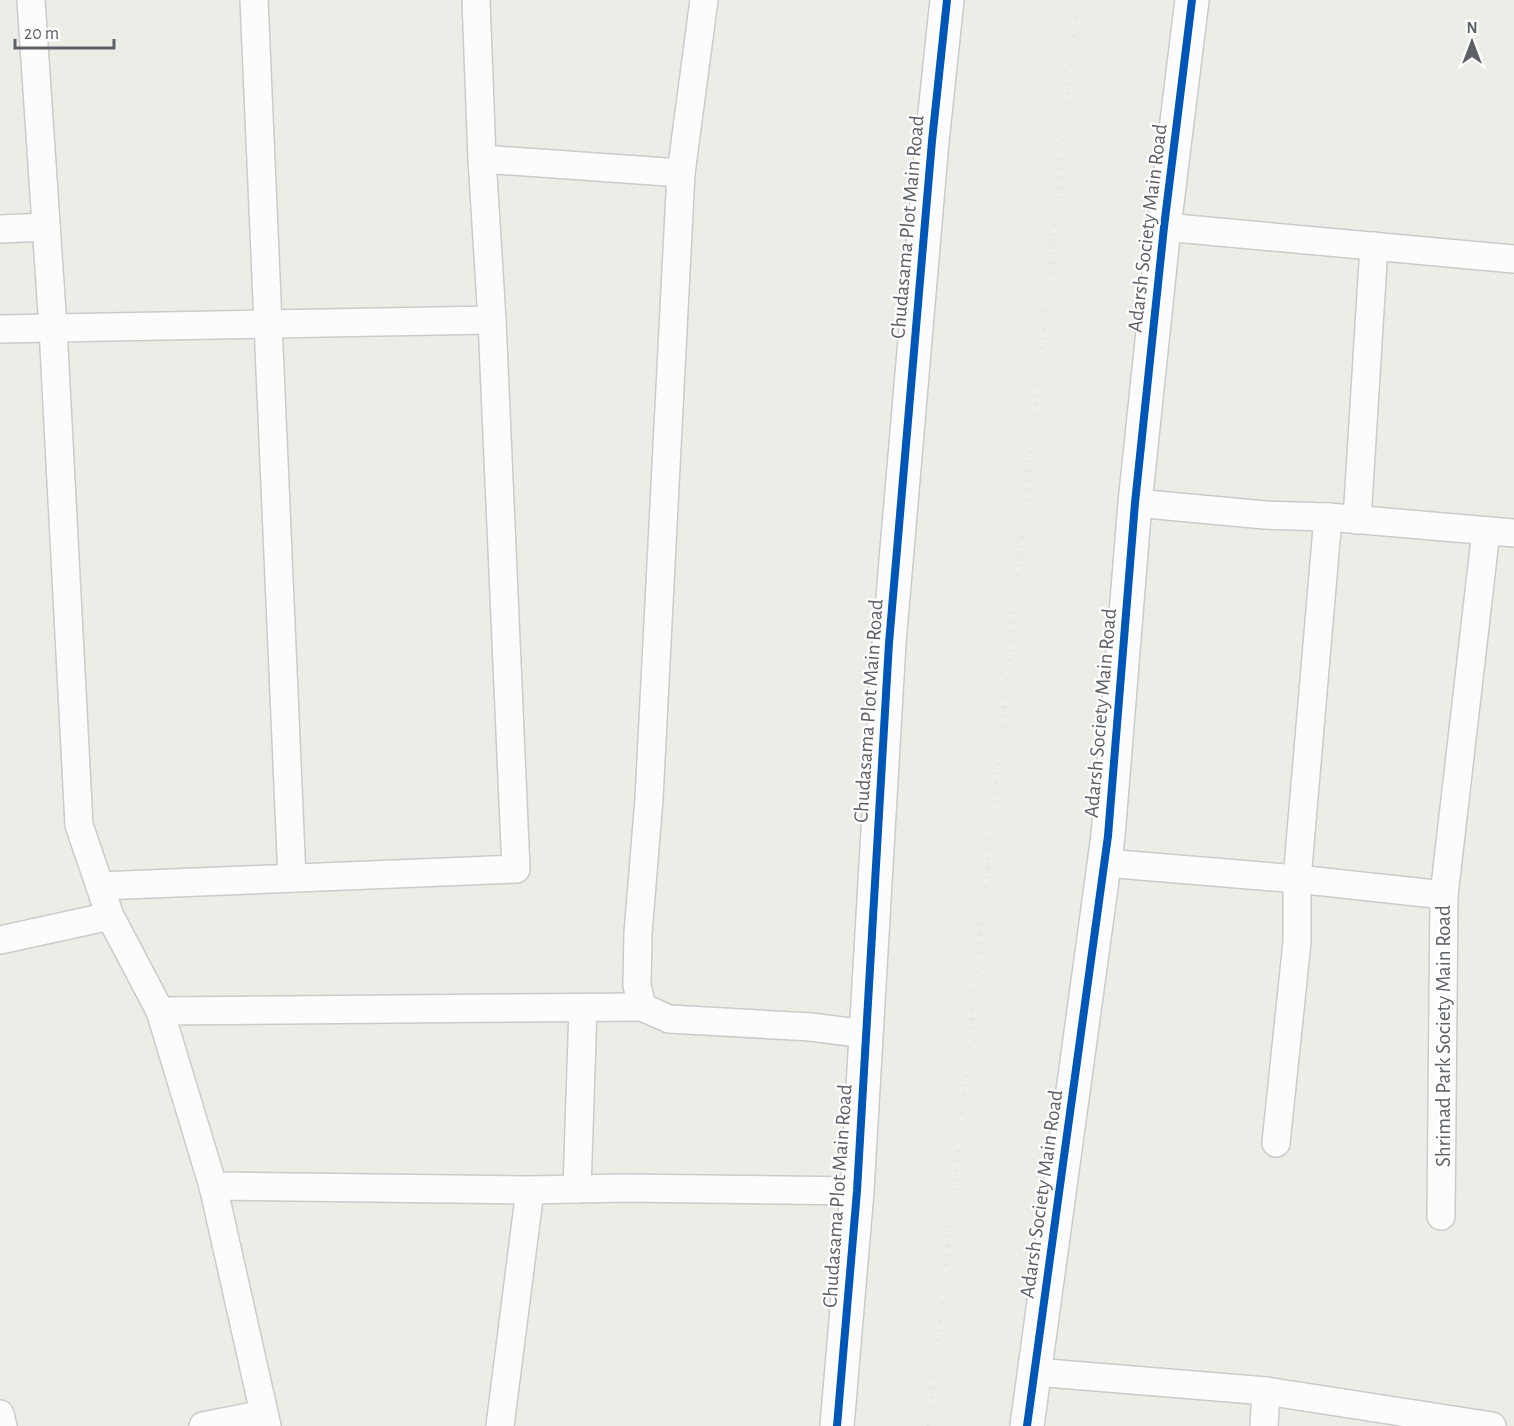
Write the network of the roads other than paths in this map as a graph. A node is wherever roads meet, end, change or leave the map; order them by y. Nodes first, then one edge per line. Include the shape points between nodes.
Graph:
1 (31, 0) edge
2 (254, 0) edge
3 (476, 0) edge
4 (704, 0) edge
5 (947, 0) edge
6 (1192, 0) edge
7 (482, 159) junction
8 (681, 173) junction
9 (46, 227) junction
10 (1164, 227) junction
11 (0, 229) edge
12 (1374, 246) junction
13 (1514, 259) edge
14 (492, 320) junction
15 (268, 324) junction
16 (53, 328) junction
17 (0, 329) edge
18 (1135, 503) junction
19 (1328, 517) junction
20 (1357, 520) junction
21 (1486, 531) junction
22 (1514, 533) edge
23 (1105, 863) junction
24 (292, 878) junction
25 (1298, 879) junction
26 (100, 886) junction
27 (1444, 895) junction
28 (110, 916) junction
29 (0, 940) edge
30 (642, 1007) junction
31 (583, 1008) junction
32 (160, 1011) junction
33 (866, 1034) junction
34 (1276, 1143) dead end
35 (213, 1186) junction
36 (577, 1189) junction
37 (530, 1190) junction
38 (857, 1191) junction
39 (1441, 1216) dead end
40 (1035, 1372) junction
41 (1266, 1391) junction
42 (0, 1414) edge
43 (266, 1420) edge
44 (3, 1426) edge
45 (203, 1426) edge
46 (500, 1426) edge
47 (837, 1426) edge
48 (1027, 1426) edge
49 (1264, 1426) edge
50 (1492, 1426) edge

1 - 9 street
2 - 15 street
3 - 7 street
4 - 8 street
5 - 33 street, Chudasama Plot Main Road via 889,643
6 - 10 street, Adarsh Society Main Road
7 - 8 street
7 - 14 street
8 - 30 street via 649,799 638,933
9 - 11 street
9 - 16 street
10 - 12 street
10 - 18 street, Adarsh Society Main Road
12 - 13 street
12 - 20 street
14 - 15 street
14 - 24 street via 516,869
15 - 16 street
15 - 24 street
16 - 17 street
16 - 26 street via 79,825
18 - 19 street
18 - 23 street, Adarsh Society Main Road
19 - 20 street
19 - 25 street
20 - 21 street
21 - 22 street
21 - 27 street
23 - 25 street, Shrimad Park Society Main Road
23 - 40 street, Adarsh Society Main Road
24 - 26 street
25 - 27 street, Shrimad Park Society Main Road
25 - 34 street via 1297,942
26 - 28 street
27 - 39 street, Shrimad Park Society Main Road
28 - 29 street
28 - 32 street
30 - 31 street
30 - 33 street via 669,1019
31 - 32 street
31 - 36 street
32 - 35 street
33 - 38 street, Chudasama Plot Main Road
35 - 37 street
35 - 43 street
36 - 37 street
36 - 38 street
37 - 46 street
38 - 47 street, Chudasama Plot Main Road
40 - 41 street
40 - 48 street, Adarsh Society Main Road
41 - 49 street
41 - 50 street
42 - 44 street
43 - 45 street

